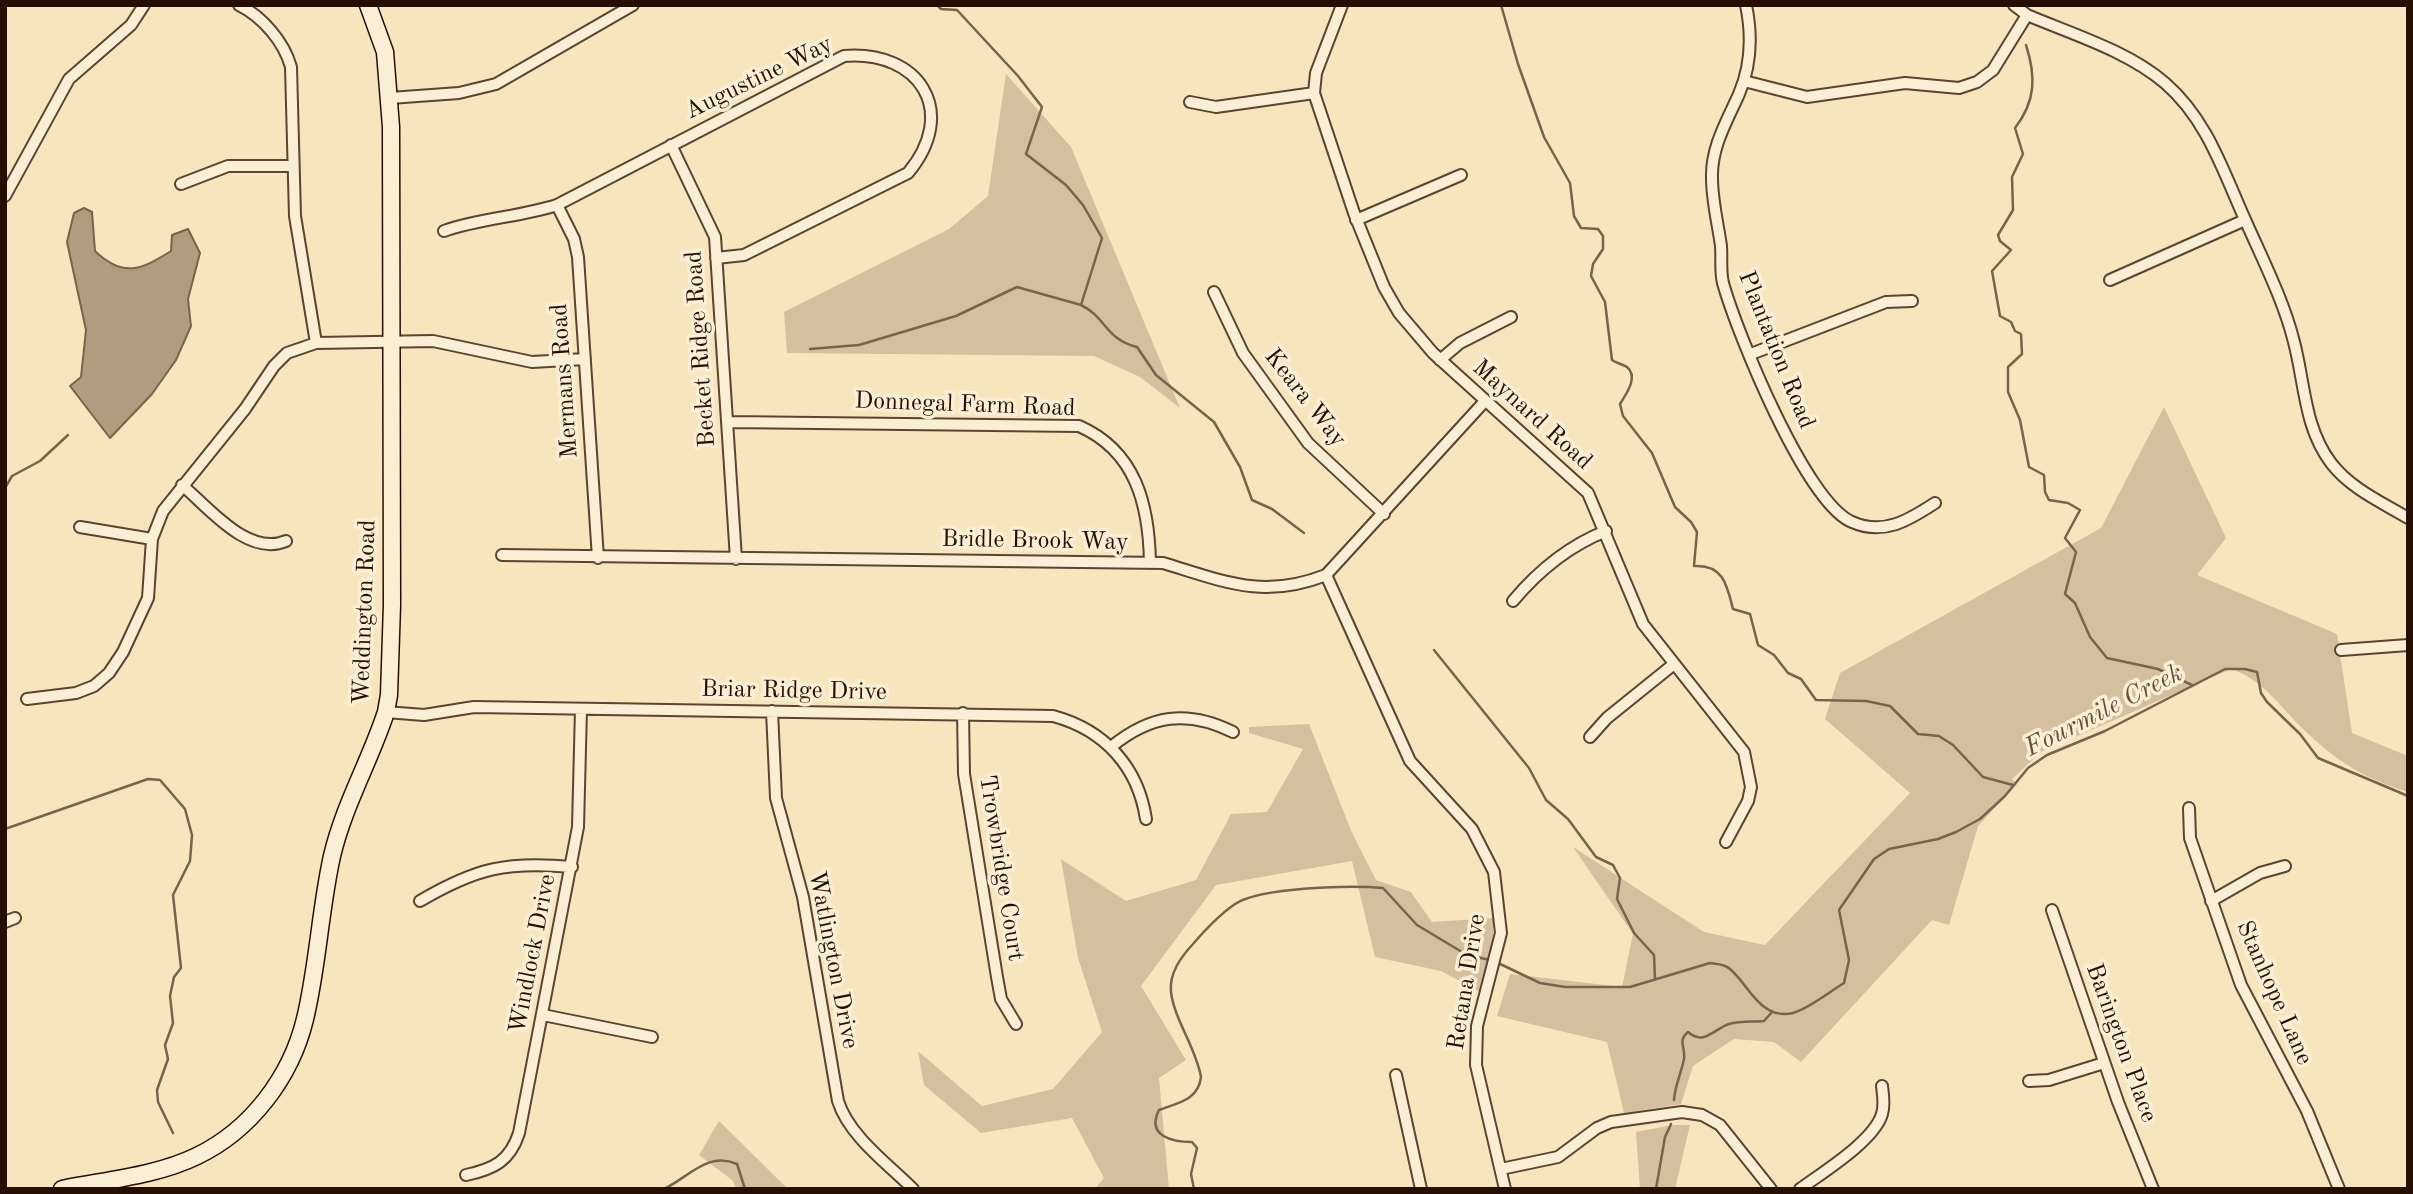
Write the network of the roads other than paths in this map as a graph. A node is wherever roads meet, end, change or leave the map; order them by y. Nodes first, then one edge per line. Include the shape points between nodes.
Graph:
1 (144, 5) edge
2 (239, 5) edge
3 (368, 5) edge
4 (633, 5) edge
5 (1342, 5) edge
6 (1746, 5) edge
7 (2014, 5) edge
8 (2027, 15) junction
9 (1744, 81) junction
10 (1314, 93) junction
11 (390, 98) junction
12 (1190, 102) dead end
13 (671, 145) junction
14 (292, 166) junction
15 (1461, 175) dead end
16 (181, 184) dead end
17 (5, 196) edge
18 (557, 205) junction
19 (1356, 220) junction
20 (2245, 220) junction
21 (444, 231) dead end
22 (716, 258) junction
23 (2110, 280) dead end
24 (1214, 292) dead end
25 (1912, 301) dead end
26 (1511, 317) dead end
27 (316, 343) junction
28 (391, 343) junction
29 (1751, 354) junction
30 (585, 359) junction
31 (1440, 360) junction
32 (1485, 401) junction
33 (727, 422) junction
34 (182, 485) junction
35 (1935, 503) dead end
36 (1384, 514) junction
37 (2408, 518) edge
38 (80, 527) dead end
39 (1606, 531) junction
40 (152, 539) junction
41 (286, 541) dead end
42 (502, 555) dead end
43 (598, 558) junction
44 (736, 559) junction
45 (1150, 563) junction
46 (1326, 575) junction
47 (1513, 601) dead end
48 (2408, 645) edge
49 (2341, 650) dead end
50 (1674, 664) junction
51 (27, 699) dead end
52 (581, 709) junction
53 (772, 711) junction
54 (386, 712) junction
55 (963, 713) junction
56 (1233, 732) dead end
57 (1590, 737) dead end
58 (1111, 747) junction
59 (2189, 808) dead end
60 (1146, 819) dead end
61 (1726, 842) dead end
62 (2285, 866) dead end
63 (572, 867) junction
64 (420, 901) dead end
65 (2211, 901) junction
66 (2052, 910) dead end
67 (543, 1015) junction
68 (1016, 1024) dead end
69 (652, 1037) dead end
70 (2104, 1063) junction
71 (1396, 1075) dead end
72 (2029, 1081) dead end
73 (1882, 1086) dead end
74 (1501, 1169) junction
75 (466, 1175) dead end
76 (62, 1189) edge
77 (913, 1189) edge
78 (1421, 1189) edge
79 (1505, 1189) edge
80 (1771, 1189) edge
81 (1800, 1189) edge
82 (2153, 1189) edge
83 (2339, 1189) edge

1 - 17 street via 131,25 69,79
2 - 14 street via 276,37 289,58
3 - 11 main road, Weddington Road via 382,37
4 - 11 street via 496,84 459,93
5 - 10 street via 1316,73
6 - 9 street, Plantation Road via 1750,42
7 - 8 street
8 - 9 street via 1993,70 1978,82 1959,88 1905,83 1807,97
8 - 20 street via 2134,62 2176,93 2205,131
9 - 29 street, Plantation Road via 1716,146 1712,181 1721,273
10 - 12 street via 1216,107
10 - 19 street, Maynard Road
11 - 28 main road, Weddington Road
13 - 18 street, Augustine Way
13 - 22 street, Becket Ridge Road via 715,237
13 - 22 street, Augustine Way via 844,57 876,57 904,67 928,102 929,140 908,173 744,255
14 - 16 street via 228,166
14 - 27 street via 295,216
15 - 19 street
18 - 21 street, Augustine Way
18 - 30 street, Mermans Road via 578,257
19 - 31 street, Maynard Road via 1390,299
20 - 23 street
20 - 37 street via 2293,339 2308,418 2322,450 2348,481
22 - 33 street, Becket Ridge Road
24 - 36 street, Keara Way via 1243,353 1308,443
25 - 29 street via 1886,302
26 - 31 street via 1460,343
27 - 28 street
27 - 34 street via 280,359
28 - 30 street via 444,342 532,362
28 - 54 main road, Weddington Road via 392,606
29 - 35 street, Plantation Road via 1786,437 1836,512 1856,524 1882,527 1910,519
30 - 43 street, Mermans Road
31 - 32 street, Maynard Road
32 - 36 street, Bridle Brook Way
32 - 39 street, Maynard Road via 1588,494
33 - 44 street, Becket Ridge Road
33 - 45 street, Donnegal Farm Road via 1079,426 1100,435 1126,461 1146,512
34 - 40 street via 163,511
34 - 41 street via 249,540 269,547
36 - 46 street, Bridle Brook Way
38 - 40 street
39 - 47 street via 1553,561
39 - 50 street, Maynard Road via 1633,606
40 - 51 street via 148,598 109,673 76,692
42 - 43 street, Bridle Brook Way
43 - 44 street, Bridle Brook Way
44 - 45 street, Bridle Brook Way
45 - 46 street, Bridle Brook Way via 1254,588 1279,589
46 - 74 street, Retana Drive via 1410,761 1472,830 1489,858 1499,893 1498,949 1477,1026 1476,1065
48 - 49 street
50 - 57 street
50 - 61 street, Maynard Road via 1736,739 1750,767 1748,801
52 - 53 street, Briar Ridge Drive
52 - 54 street, Briar Ridge Drive via 474,707 424,715
52 - 63 street, Windlock Drive via 579,810
53 - 55 street, Briar Ridge Drive
53 - 77 street, Watlington Drive via 776,798 803,897 841,1111
54 - 76 main road, Weddington Road via 340,827 305,1019 278,1084 239,1128 197,1156
55 - 58 street, Briar Ridge Drive via 1054,716 1093,732
55 - 68 street, Trowbridge Court via 964,774 997,976 1001,999
56 - 58 street via 1200,719 1163,720 1143,724
58 - 60 street, Briar Ridge Drive via 1140,788
59 - 65 street, Stanhope Lane via 2190,838
62 - 65 street via 2260,873
63 - 64 street via 533,863 489,868
63 - 67 street, Windlock Drive
65 - 83 street, Stanhope Lane via 2241,985 2307,1111
66 - 70 street, Barington Place
67 - 69 street
67 - 75 street, Windlock Drive via 515,1146 497,1165
70 - 72 street via 2049,1080
70 - 82 street, Barington Place
71 - 78 street
73 - 81 street via 1883,1113 1878,1124
74 - 79 street, Retana Drive
74 - 80 street via 1558,1157 1611,1122 1682,1112 1702,1115 1720,1125

